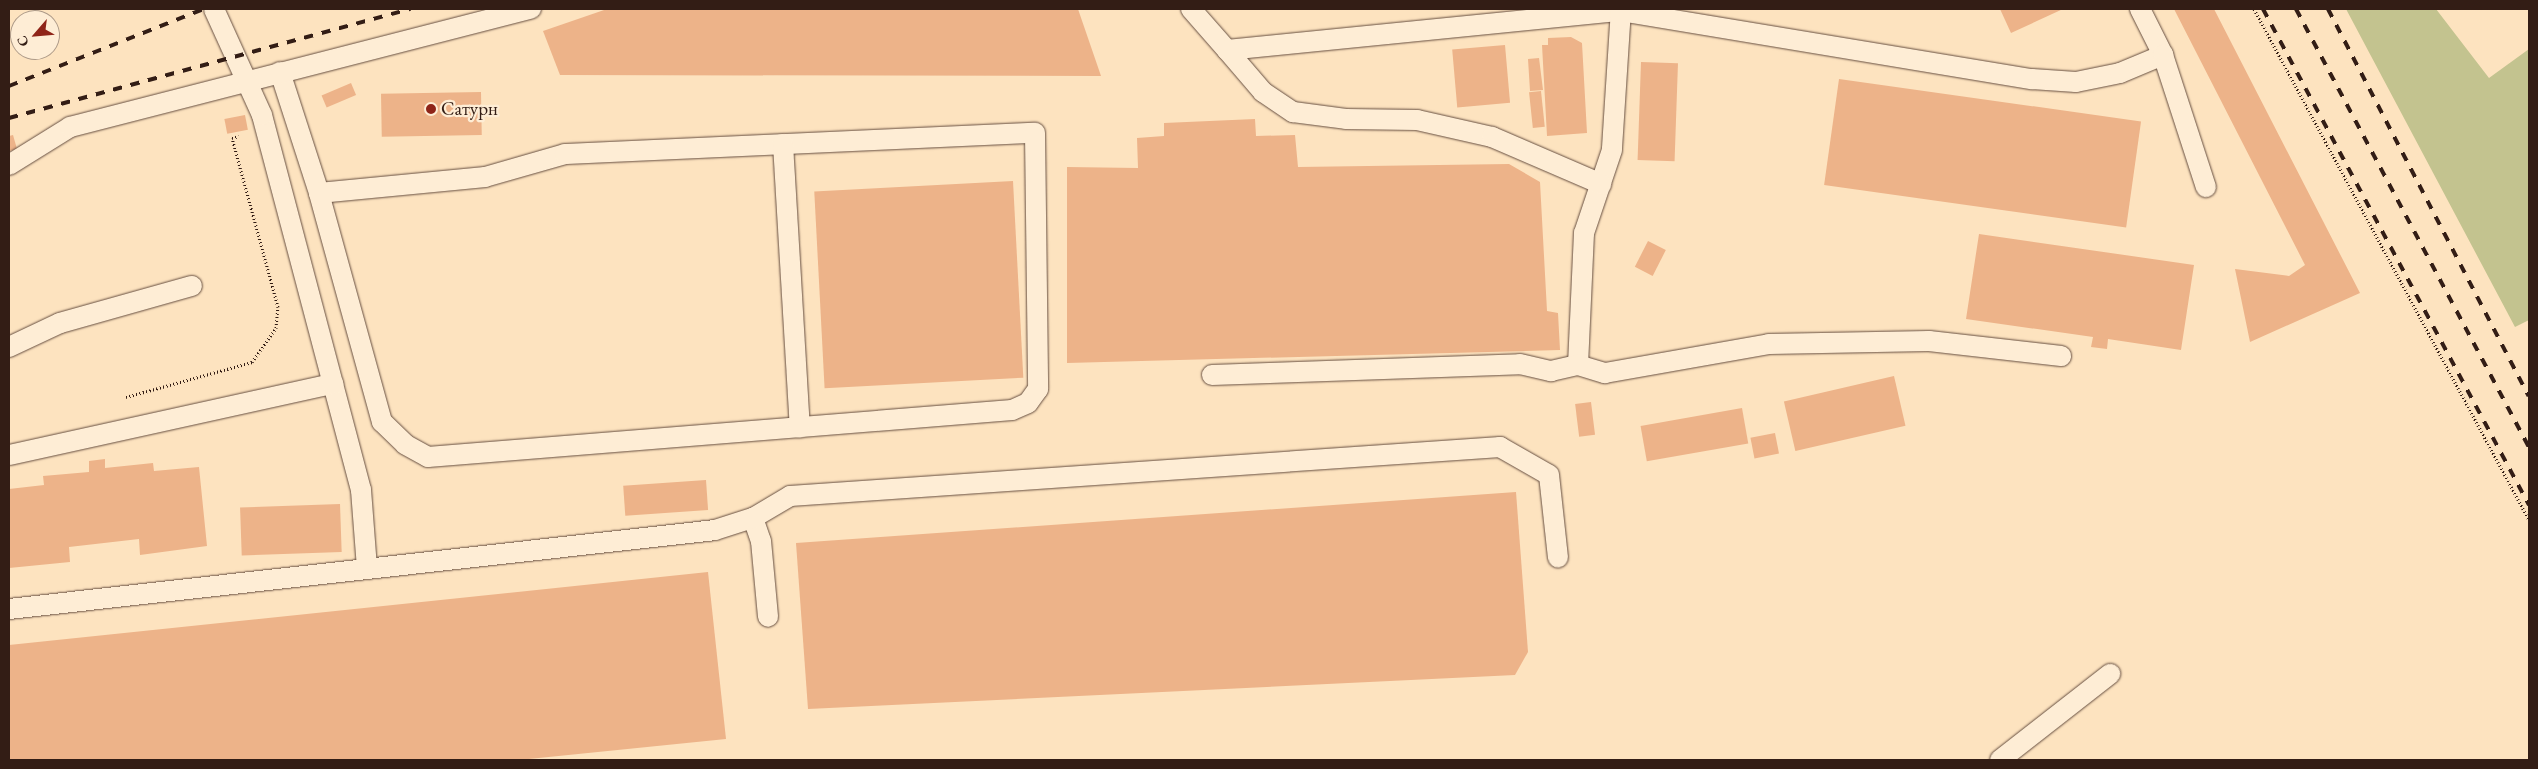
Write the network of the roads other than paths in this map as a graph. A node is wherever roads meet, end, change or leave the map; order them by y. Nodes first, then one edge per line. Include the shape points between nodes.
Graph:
1 (214, 9) edge
2 (531, 9) edge
3 (1191, 9) edge
4 (2140, 9) edge
5 (1620, 10) edge
6 (1226, 50) junction
7 (2163, 56) junction
8 (280, 72) junction
9 (246, 81) junction
10 (783, 144) junction
11 (9, 165) edge
12 (1601, 184) junction
13 (2206, 186) dead end
14 (319, 193) junction
15 (192, 286) dead end
16 (9, 347) edge
17 (2061, 356) dead end
18 (1578, 365) junction
19 (1212, 375) dead end
20 (333, 384) junction
21 (800, 427) junction
22 (9, 455) edge
23 (753, 518) junction
24 (1558, 558) dead end
25 (367, 568) junction
26 (9, 609) edge
27 (768, 618) dead end
28 (2110, 674) dead end
29 (2000, 760) edge

1 - 9 lane
2 - 8 lane
3 - 6 lane
4 - 7 lane
5 - 6 lane
5 - 7 lane via 2032,79 2076,82 2120,73
5 - 12 lane via 1612,150
6 - 12 lane via 1263,92 1293,112 1346,119 1417,120 1492,137
7 - 13 lane
8 - 9 lane
8 - 14 lane
9 - 11 lane via 70,127
9 - 20 lane via 264,122
10 - 14 lane via 565,154 486,177
10 - 21 lane
10 - 21 lane via 1035,132 1040,375 1038,389 1028,403 1012,410
12 - 18 lane via 1584,233
14 - 21 lane via 382,422 405,444 428,457
15 - 16 lane via 60,323
17 - 18 lane via 1929,341 1779,344 1605,373
18 - 19 lane via 1551,370 1520,364
20 - 22 lane
20 - 25 lane via 362,490
23 - 24 lane via 790,496 1500,447 1549,475
23 - 25 lane via 715,530
23 - 27 lane via 761,541
25 - 26 lane
28 - 29 lane

